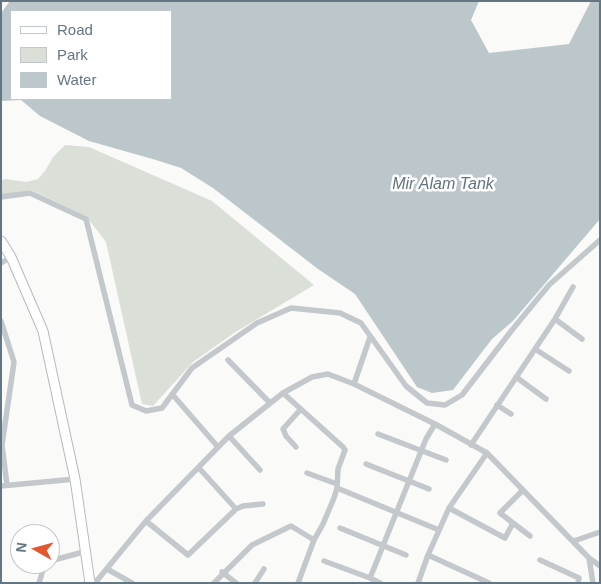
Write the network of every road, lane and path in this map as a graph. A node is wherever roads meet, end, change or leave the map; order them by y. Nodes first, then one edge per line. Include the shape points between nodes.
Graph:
1 (1, 197) edge
2 (600, 240) edge
3 (1, 241) edge
4 (11, 257) junction
5 (1, 263) edge
6 (573, 287) dead end
7 (555, 319) junction
8 (1, 321) edge
9 (370, 337) junction
10 (582, 339) dead end
11 (535, 349) junction
12 (228, 360) dead end
13 (569, 372) dead end
14 (516, 377) junction
15 (354, 384) junction
16 (283, 393) junction
17 (172, 394) junction
18 (546, 399) dead end
19 (270, 403) junction
20 (498, 406) junction
21 (300, 410) junction
22 (510, 414) dead end
23 (434, 424) junction
24 (378, 434) dead end
25 (229, 436) junction
26 (472, 445) junction
27 (218, 447) junction
28 (296, 447) dead end
29 (422, 451) junction
30 (487, 453) junction
31 (446, 460) dead end
32 (366, 464) dead end
33 (199, 468) junction
34 (260, 470) dead end
35 (307, 473) dead end
36 (75, 479) junction
37 (410, 481) junction
38 (4, 486) edge
39 (337, 486) junction
40 (429, 489) dead end
41 (523, 490) junction
42 (263, 504) dead end
43 (449, 508) junction
44 (236, 509) junction
45 (396, 512) junction
46 (146, 522) junction
47 (513, 523) junction
48 (340, 528) dead end
49 (439, 530) junction
50 (600, 532) edge
51 (530, 536) dead end
52 (314, 540) junction
53 (574, 541) junction
54 (383, 546) junction
55 (86, 551) junction
56 (406, 555) dead end
57 (428, 555) junction
58 (60, 558) edge
59 (589, 558) junction
60 (540, 560) dead end
61 (324, 562) dead end
62 (600, 566) edge
63 (107, 569) junction
64 (264, 569) dead end
65 (222, 572) junction
66 (370, 578) junction
67 (488, 582) edge
68 (90, 583) edge
69 (95, 583) edge
70 (132, 583) edge
71 (214, 583) edge
72 (236, 583) edge
73 (255, 583) edge
74 (298, 583) edge
75 (380, 583) edge
76 (418, 583) edge
77 (578, 583) edge
78 (593, 583) edge

1 - 17 street via 30,193 86,220 132,405 146,412 162,408
2 - 9 street via 549,285 462,395 445,405 427,403 406,386
3 - 4 main road
4 - 5 street
4 - 36 main road via 43,332
6 - 7 street
7 - 10 street
7 - 11 street
8 - 38 street via 14,362 2,445
9 - 15 street
9 - 17 street via 361,323 340,313 291,308 257,323 192,368
11 - 13 street
11 - 14 street
12 - 19 street
14 - 18 street
14 - 20 street
15 - 16 street via 328,374 312,377
15 - 23 street
16 - 19 street
16 - 21 street
17 - 27 street
19 - 25 street
20 - 22 street
20 - 26 street
21 - 28 street via 283,429
21 - 39 street via 343,447
23 - 26 street
23 - 29 street
24 - 29 street
25 - 27 street
25 - 34 street
26 - 30 street
27 - 33 street
29 - 31 street
29 - 37 street
30 - 41 street
30 - 43 street
32 - 37 street
33 - 44 street
33 - 46 street
35 - 39 street
36 - 38 street
36 - 55 main road
37 - 40 street
37 - 45 street
39 - 45 street
39 - 52 street
41 - 47 street via 500,513
41 - 53 street
42 - 44 street
43 - 47 street via 505,538
43 - 49 street
44 - 46 street via 188,555
45 - 49 street
45 - 54 street
46 - 63 street
47 - 51 street
48 - 54 street
49 - 57 street
50 - 53 street
52 - 65 street via 291,526 252,545
52 - 74 street
53 - 59 street
54 - 56 street
54 - 66 street
55 - 58 street
55 - 68 main road
57 - 67 street
57 - 76 street
59 - 62 street
59 - 78 street
60 - 77 street via 579,578
61 - 66 street
63 - 69 street
63 - 70 street
64 - 73 street
65 - 71 street
65 - 72 street
66 - 75 street

